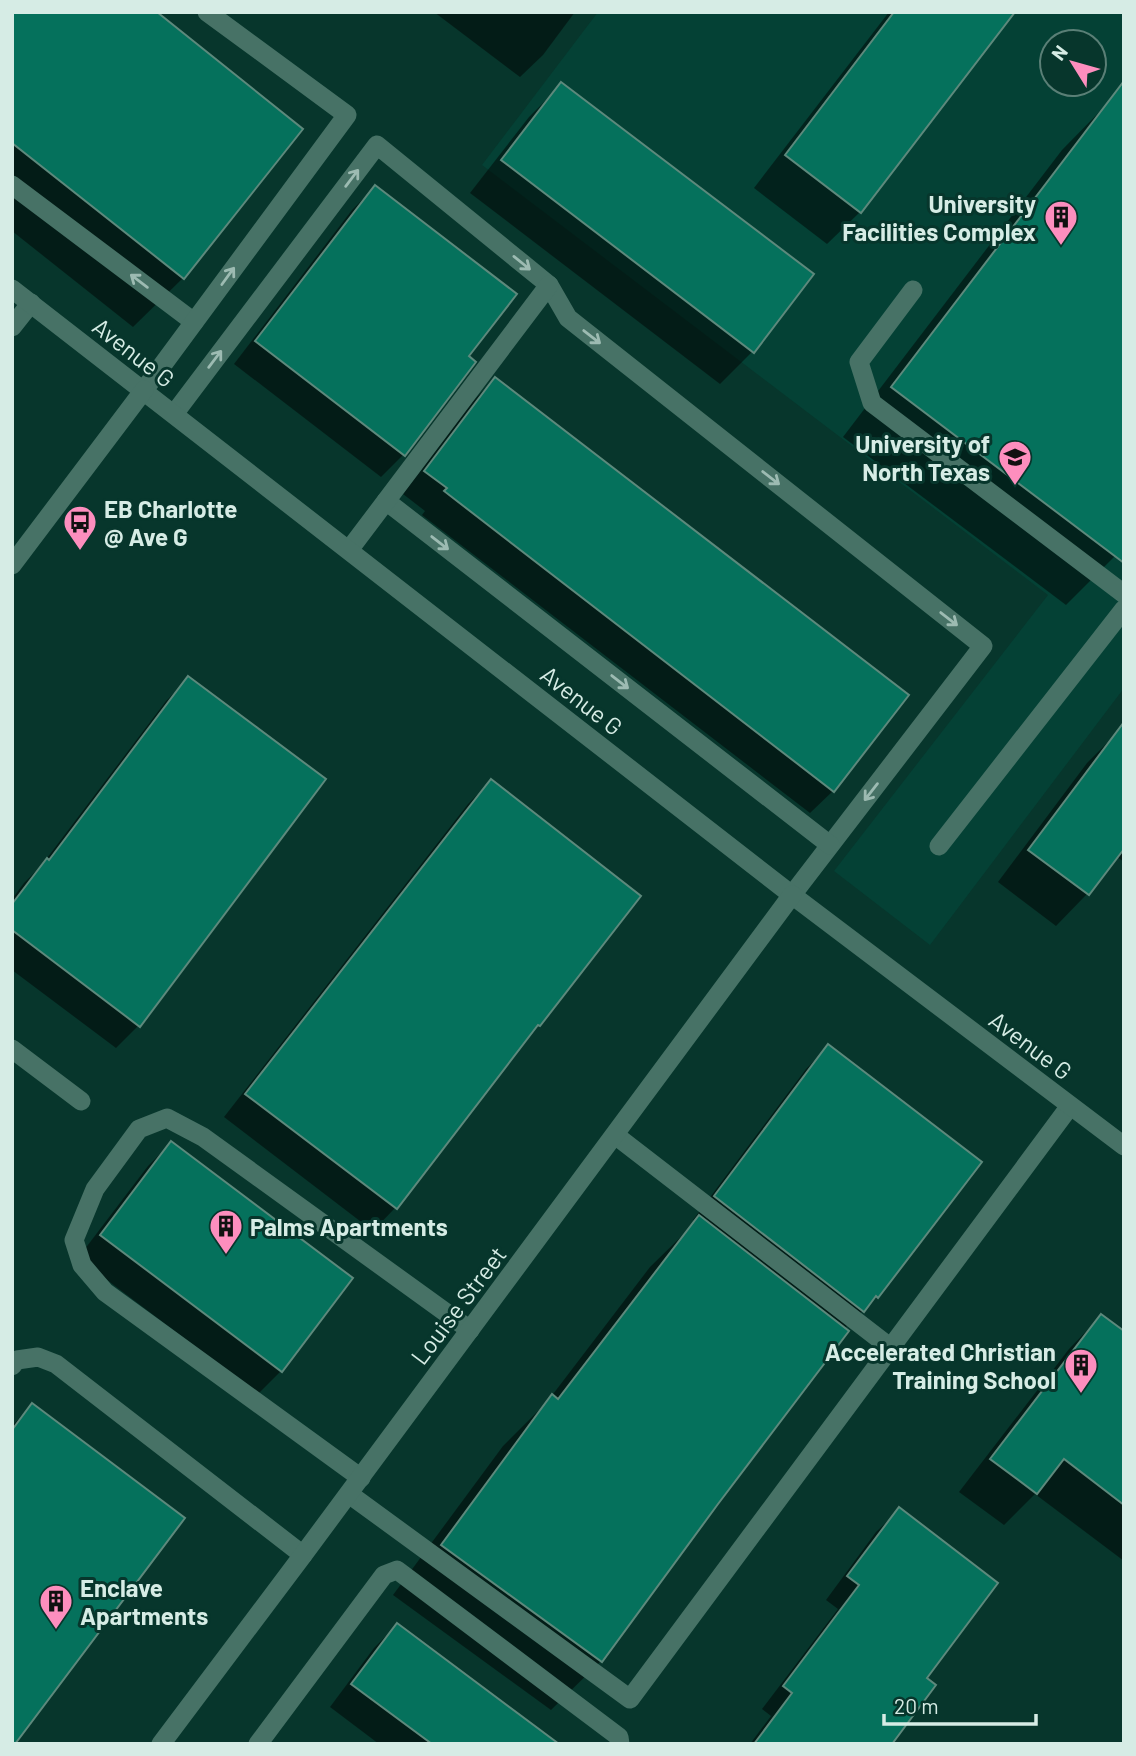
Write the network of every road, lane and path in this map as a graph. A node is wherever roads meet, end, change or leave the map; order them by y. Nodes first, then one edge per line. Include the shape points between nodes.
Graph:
1 (207, 12) edge
2 (12, 185) edge
3 (550, 285) junction
4 (12, 289) edge
5 (913, 290) dead end
6 (31, 303) junction
7 (194, 323) junction
8 (12, 327) edge
9 (144, 390) junction
10 (174, 414) junction
11 (386, 501) junction
12 (349, 550) junction
13 (12, 565) edge
14 (1124, 594) edge
15 (1124, 609) edge
16 (830, 845) junction
17 (939, 846) dead end
18 (792, 895) junction
19 (12, 1049) edge
20 (81, 1101) dead end
21 (1070, 1106) junction
22 (615, 1135) junction
23 (1124, 1146) edge
24 (470, 1330) junction
25 (891, 1348) junction
26 (12, 1366) edge
27 (355, 1486) junction
28 (303, 1555) junction
29 (161, 1744) edge
30 (258, 1744) edge
31 (620, 1744) edge

7 -> 1 street via 347,115
7 -> 2 street
10 -> 3 street via 377,145
3 - 11 street
3 -> 16 street, Louise Street via 568,318 983,646
4 - 6 street, Avenue G
5 - 14 street via 859,362 872,403
6 - 8 street
6 - 9 street, Avenue G
7 - 9 street
9 - 10 street, Avenue G
9 - 13 street
10 - 12 street, Avenue G
11 - 12 street
11 -> 16 street
12 - 18 street, Avenue G
15 - 17 street
16 - 18 street, Louise Street
18 - 21 street, Avenue G
18 - 22 street, Louise Street
19 - 20 street
21 - 23 street, Avenue G
21 - 25 street
22 - 24 street, Louise Street
22 - 25 street
24 - 27 street, Louise Street
24 - 27 street via 203,1137 167,1118 139,1129 95,1189 74,1240 82,1265 105,1292
25 - 27 street via 630,1699
26 - 28 street via 17,1360 38,1357 56,1364
27 - 28 street, Louise Street
28 - 29 street, Louise Street
30 - 31 street via 384,1575 397,1570 619,1737

